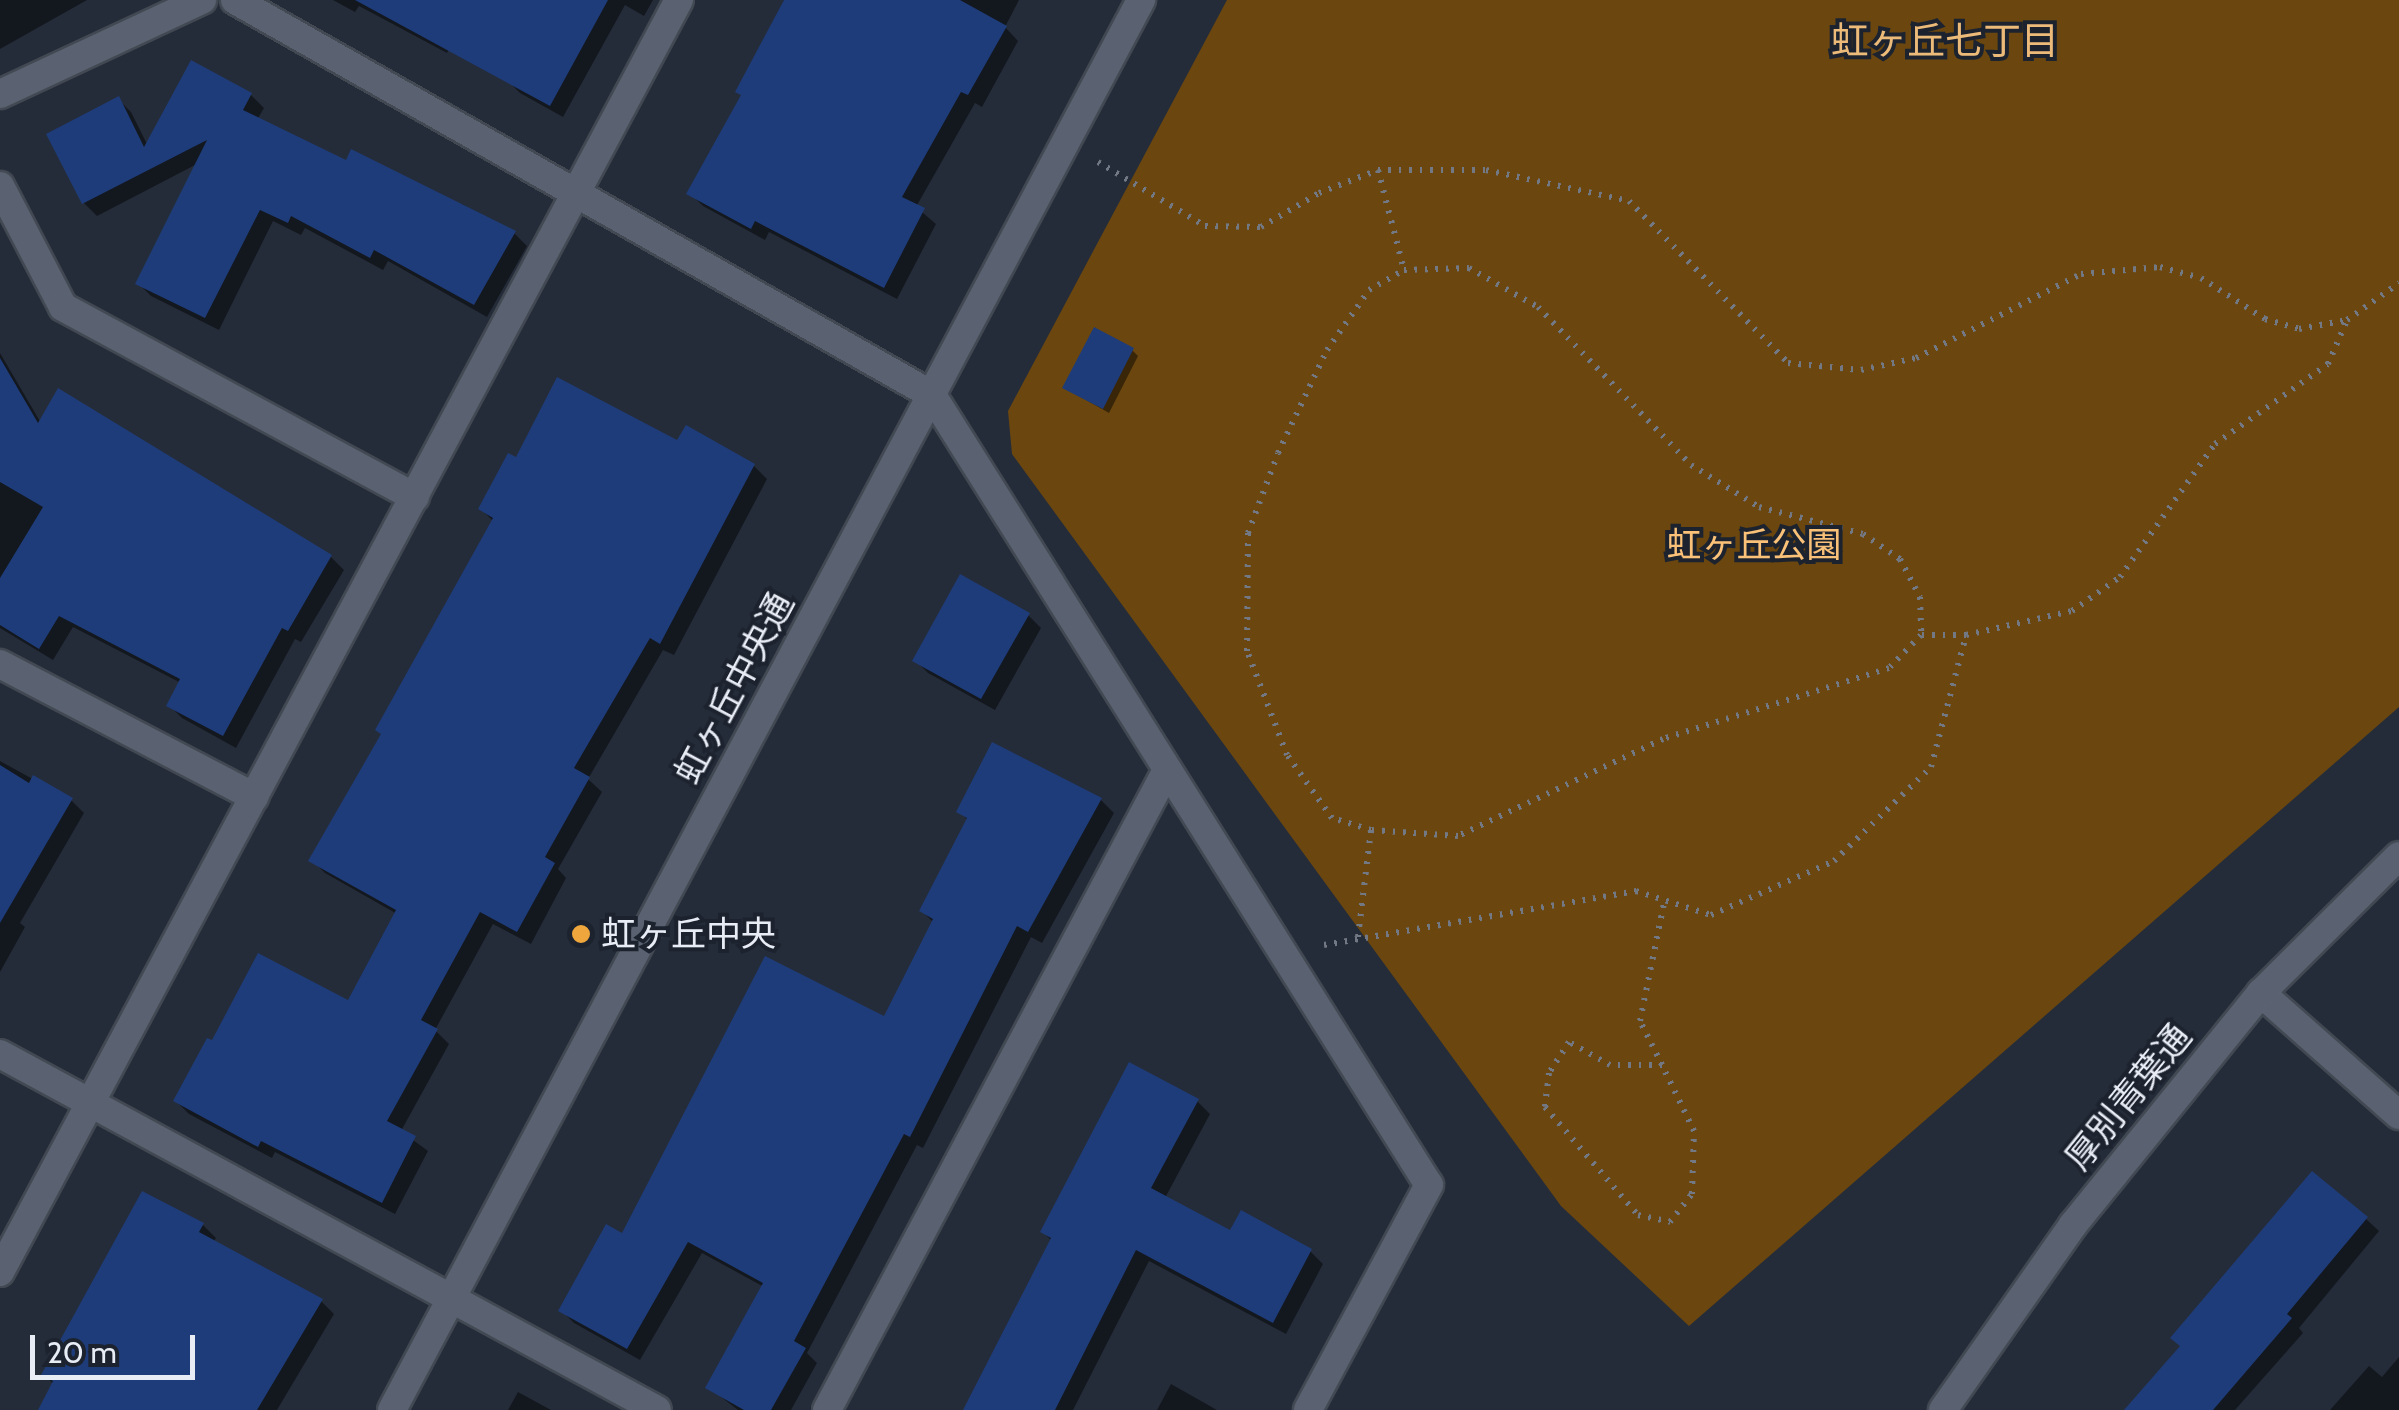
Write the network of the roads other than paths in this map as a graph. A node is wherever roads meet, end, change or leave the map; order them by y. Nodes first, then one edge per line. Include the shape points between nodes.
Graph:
1 (202, 0) edge
2 (235, 0) edge
3 (678, 0) edge
4 (1141, 0) edge
5 (0, 94) edge
6 (0, 186) edge
7 (574, 192) junction
8 (932, 395) junction
9 (415, 497) junction
10 (0, 664) edge
11 (1166, 772) junction
12 (254, 796) junction
13 (2399, 856) edge
14 (2260, 993) junction
15 (0, 1054) edge
16 (91, 1103) junction
17 (2399, 1116) edge
18 (0, 1272) edge
19 (450, 1301) junction
20 (392, 1410) edge
21 (657, 1410) edge
22 (827, 1410) edge
23 (1308, 1410) edge
24 (1943, 1410) edge

1 - 5 street
2 - 7 street
3 - 7 street
4 - 8 street, 虹ヶ丘中央通
6 - 9 street via 63,307
7 - 8 street
7 - 9 street
8 - 11 street
8 - 19 street, 虹ヶ丘中央通
9 - 12 street
10 - 12 street
11 - 22 street
11 - 23 street via 1429,1185
12 - 16 street
13 - 14 street, 厚別青葉通
14 - 17 street
14 - 24 street, 厚別青葉通 via 2072,1224
15 - 16 street
16 - 18 street
16 - 19 street
19 - 20 street, 虹ヶ丘中央通
19 - 21 street

